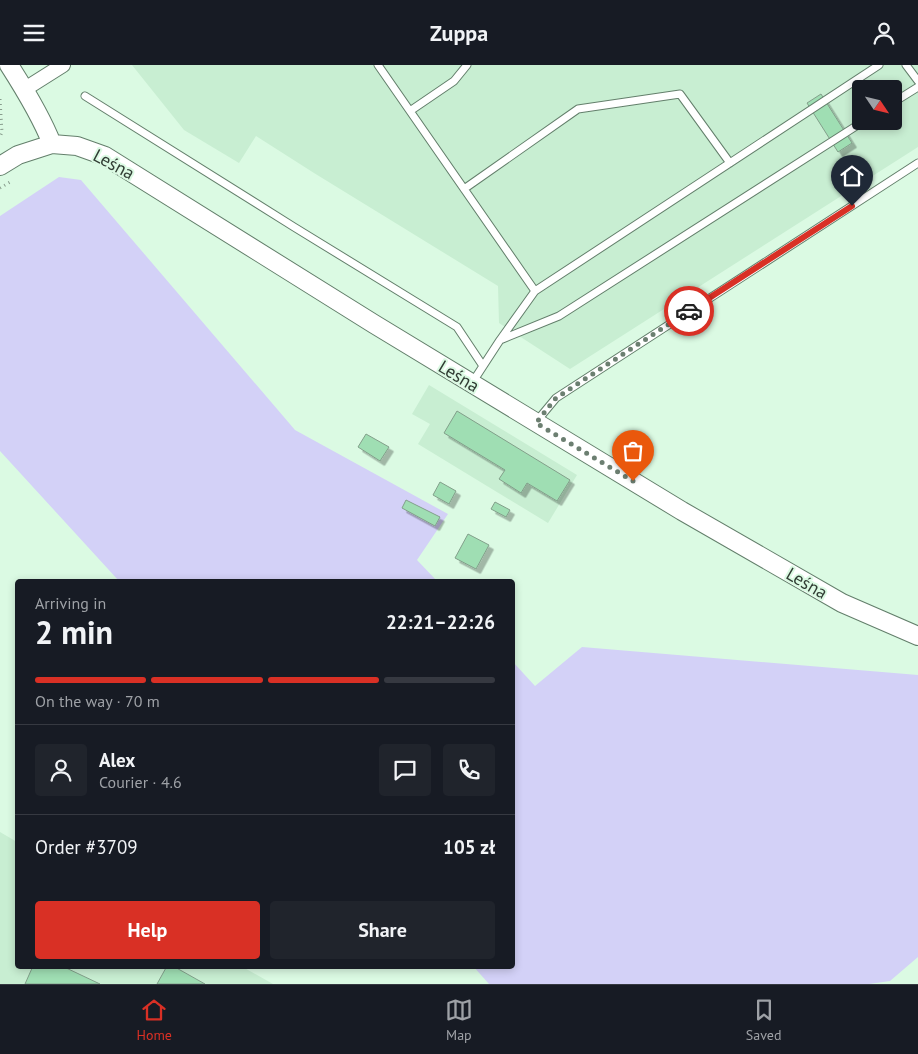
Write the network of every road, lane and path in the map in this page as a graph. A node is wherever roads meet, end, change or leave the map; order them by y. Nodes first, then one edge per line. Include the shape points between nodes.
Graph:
1 (9, 65) edge
2 (63, 65) edge
3 (378, 65) edge
4 (467, 65) edge
5 (879, 65) edge
6 (906, 65) edge
7 (918, 81) edge
8 (918, 87) edge
9 (25, 89) junction
10 (85, 96) dead end
11 (902, 97) edge
12 (0, 99) edge
13 (410, 111) junction
14 (852, 129) edge
15 (0, 137) edge
16 (52, 144) junction
17 (730, 163) junction
18 (918, 163) edge
19 (0, 166) edge
20 (14, 179) dead end
21 (0, 188) edge
22 (464, 189) junction
23 (535, 291) junction
24 (500, 340) junction
25 (483, 366) junction
26 (472, 384) junction
27 (536, 423) junction
28 (918, 636) edge

1 - 9 street
2 - 9 street
3 - 13 lane
4 - 13 lane via 454,81
5 - 17 lane
6 - 7 lane
8 - 11 lane
9 - 16 street
10 - 25 lane via 458,327
12 - 15 path
13 - 22 lane
14 - 24 lane via 559,316
16 - 19 street, Leśna via 18,155
16 - 26 street, Leśna via 77,146 105,156
17 - 22 lane via 680,95 578,109
17 - 23 lane
18 - 27 lane via 556,398
20 - 21 path
22 - 23 lane
23 - 24 lane
24 - 25 lane
25 - 26 lane
26 - 27 street, Leśna
27 - 28 street, Leśna via 842,603

